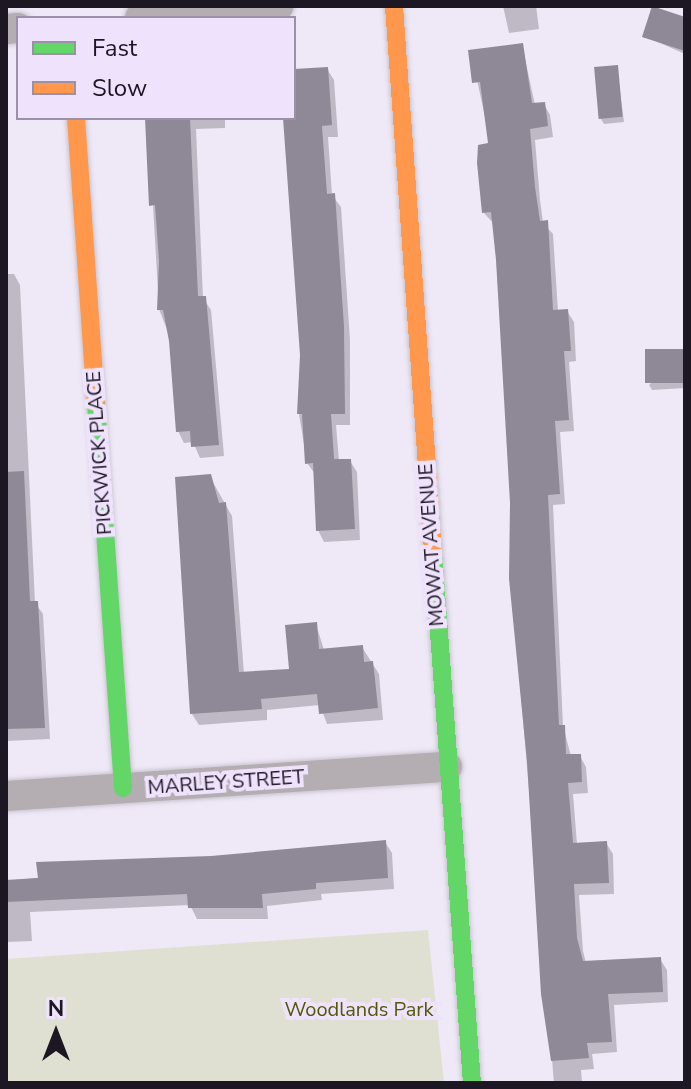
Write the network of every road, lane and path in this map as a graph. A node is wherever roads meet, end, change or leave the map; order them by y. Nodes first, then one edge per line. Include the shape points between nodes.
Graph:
1 (278, 6) edge
2 (394, 6) edge
3 (163, 16) edge
4 (76, 120) edge
5 (447, 767) junction
6 (123, 788) junction
7 (6, 796) edge
8 (472, 1083) edge

1 - 3 street
2 - 5 street, MOWAT AVENUE
4 - 6 street, PICKWICK PLACE
5 - 6 street, MARLEY STREET
5 - 8 street, MOWAT AVENUE
6 - 7 street, MARLEY STREET

